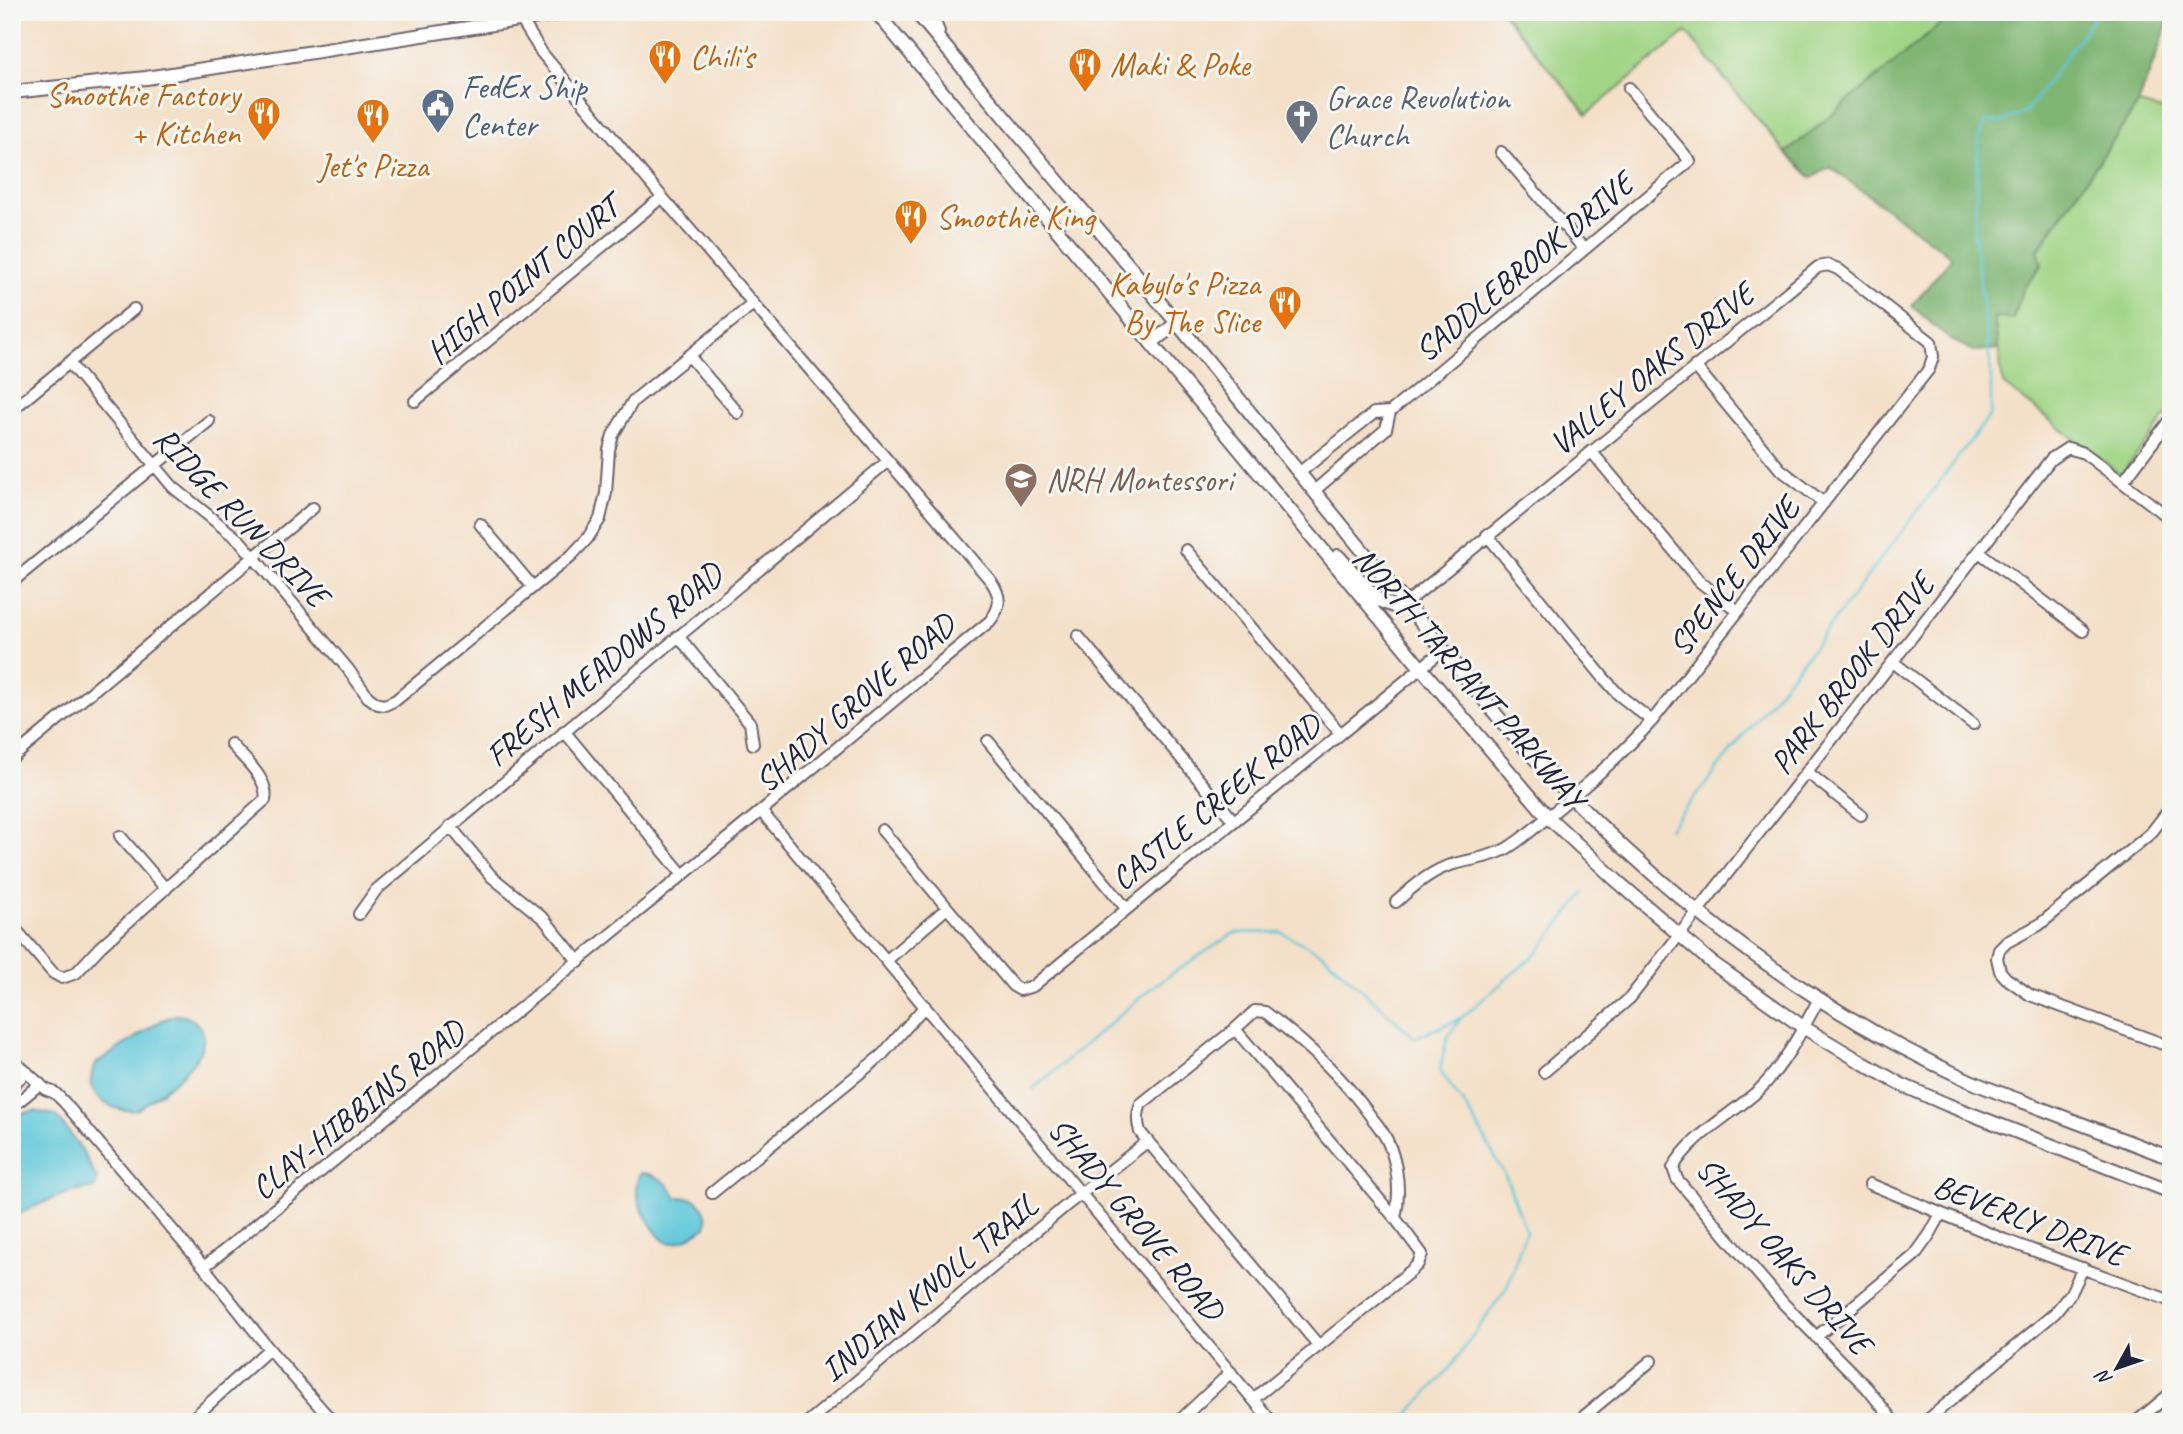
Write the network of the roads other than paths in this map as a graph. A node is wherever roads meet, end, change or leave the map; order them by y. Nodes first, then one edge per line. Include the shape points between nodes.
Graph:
1 (570, 12) edge
2 (876, 12) edge
3 (916, 12) edge
4 (930, 12) edge
5 (521, 19) junction
6 (944, 45) junction
7 (1629, 88) dead end
8 (12, 92) edge
9 (1501, 152) dead end
10 (662, 197) junction
11 (1584, 249) junction
12 (753, 304) junction
13 (134, 309) dead end
14 (1177, 323) junction
15 (1151, 344) junction
16 (1934, 349) joint
17 (690, 357) junction
18 (69, 363) junction
19 (1695, 366) junction
20 (415, 401) dead end
21 (12, 410) edge
22 (1390, 412) junction
23 (738, 413) dead end
24 (2171, 418) edge
25 (209, 421) dead end
26 (1350, 432) junction
27 (1363, 449) junction
28 (1591, 451) junction
29 (888, 461) junction
30 (154, 466) junction
31 (1299, 473) junction
32 (2123, 482) junction
33 (1314, 491) junction
34 (1824, 503) junction
35 (313, 508) dead end
36 (2171, 519) edge
37 (480, 524) dead end
38 (1487, 535) junction
39 (1318, 542) junction
40 (1186, 550) dead end
41 (1979, 552) junction
42 (255, 558) junction
43 (12, 582) edge
44 (532, 586) junction
45 (1405, 604) junction
46 (1738, 611) junction
47 (2083, 632) dead end
48 (678, 636) junction
49 (1079, 636) dead end
50 (1443, 650) junction
51 (1893, 662) junction
52 (1421, 668) junction
53 (1652, 721) junction
54 (1972, 724) dead end
55 (564, 731) junction
56 (1340, 733) junction
57 (988, 741) dead end
58 (230, 744) dead end
59 (753, 744) dead end
60 (12, 758) edge
61 (1807, 772) junction
62 (1572, 798) junction
63 (2171, 807) edge
64 (761, 811) junction
65 (1861, 816) dead end
66 (1548, 817) junction
67 (1233, 820) junction
68 (450, 826) junction
69 (882, 830) dead end
70 (120, 836) dead end
71 (683, 875) junction
72 (166, 889) junction
73 (1396, 902) dead end
74 (947, 908) junction
75 (1126, 908) junction
76 (1696, 912) junction
77 (359, 914) dead end
78 (12, 925) edge
79 (1678, 934) junction
80 (887, 960) junction
81 (579, 962) junction
82 (1819, 999) junction
83 (925, 1006) junction
84 (1803, 1027) junction
85 (1235, 1029) junction
86 (2171, 1047) edge
87 (12, 1059) edge
88 (27, 1072) junction
89 (1544, 1072) dead end
90 (40, 1084) junction
91 (12, 1085) edge
92 (12, 1107) edge
93 (1147, 1141) junction
94 (2171, 1158) edge
95 (1870, 1184) dead end
96 (2171, 1192) edge
97 (712, 1193) dead end
98 (1082, 1194) junction
99 (1941, 1214) junction
100 (1395, 1218) junction
101 (204, 1267) junction
102 (2083, 1268) junction
103 (2171, 1301) edge
104 (1816, 1337) junction
105 (1319, 1346) junction
106 (269, 1349) junction
107 (1651, 1361) dead end
108 (1231, 1372) junction
109 (2171, 1393) edge
110 (1253, 1399) junction
111 (189, 1422) edge
112 (333, 1422) edge
113 (808, 1422) edge
114 (1178, 1422) edge
115 (1272, 1422) edge
116 (1577, 1422) edge
117 (1894, 1422) edge
118 (1924, 1422) edge
119 (2136, 1422) edge

1 - 5 main road
2 - 15 main road, NORTH TARRANT PARKWAY
3 - 6 main road, NORTH TARRANT PARKWAY
4 - 6 main road
5 - 8 main road via 146,78
5 - 10 street, SHADY GROVE ROAD via 542,52
6 - 14 main road, NORTH TARRANT PARKWAY
7 - 11 street, SADDLEBROOK DRIVE via 1690,161
9 - 11 street
10 - 12 street, SHADY GROVE ROAD
10 - 20 street, HIGH POINT COURT
11 - 22 street, SADDLEBROOK DRIVE
12 - 17 street
12 - 29 street, SHADY GROVE ROAD
13 - 18 street
14 - 15 main road
14 - 31 main road, NORTH TARRANT PARKWAY
15 - 39 main road, NORTH TARRANT PARKWAY
16 - 19 street, VALLEY OAKS DRIVE via 1928,337 1828,265 1818,267
16 - 34 street, SPENCE DRIVE via 1929,369
17 - 23 street
17 - 44 street via 633,401 613,435 600,519 572,555
18 - 21 street
18 - 30 street, RIDGE RUN DRIVE
19 - 28 street, VALLEY OAKS DRIVE
19 - 34 street via 1780,469
22 - 26 street, SADDLEBROOK DRIVE via 1374,414
22 - 27 street, SADDLEBROOK DRIVE via 1386,429
24 - 32 street
25 - 30 street
26 - 27 street
26 - 31 street, SADDLEBROOK DRIVE
27 - 33 street, SADDLEBROOK DRIVE
28 - 38 street, VALLEY OAKS DRIVE
28 - 46 street via 1700,582
29 - 48 street, FRESH MEADOWS ROAD
29 - 64 street, SHADY GROVE ROAD via 991,581 1000,603 990,621
30 - 42 street, RIDGE RUN DRIVE
30 - 43 street
31 - 33 main road, NORTH TARRANT PARKWAY
32 - 36 street
32 - 41 street, PARK BROOK DRIVE via 2084,453 2068,448 2051,459
33 - 45 main road, NORTH TARRANT PARKWAY
34 - 46 street, SPENCE DRIVE
35 - 42 street
37 - 44 street
38 - 45 street, VALLEY OAKS DRIVE
38 - 53 street via 1603,677
39 - 45 main road via 1352,569 1378,600 1396,607
39 - 52 main road, NORTH TARRANT PARKWAY
40 - 56 street
41 - 47 street
41 - 51 street, PARK BROOK DRIVE
42 - 44 street, RIDGE RUN DRIVE via 368,697 386,705
42 - 60 street
45 - 50 main road, NORTH TARRANT PARKWAY
46 - 53 street, SPENCE DRIVE
48 - 55 street, FRESH MEADOWS ROAD
48 - 59 street via 750,723
49 - 67 street
50 - 52 street, CASTLE CREEK ROAD
50 - 62 main road, NORTH TARRANT PARKWAY
51 - 54 street
51 - 61 street, PARK BROOK DRIVE
52 - 56 street, CASTLE CREEK ROAD
52 - 66 main road, NORTH TARRANT PARKWAY
53 - 62 street, SPENCE DRIVE
55 - 68 street, FRESH MEADOWS ROAD
55 - 71 street
56 - 67 street, CASTLE CREEK ROAD
57 - 75 street
58 - 72 street via 262,781 267,794 261,805
61 - 65 street
61 - 76 street, PARK BROOK DRIVE
62 - 66 street, SPENCE DRIVE
62 - 76 main road, NORTH TARRANT PARKWAY
63 - 86 street via 2151,833 2039,925 1999,950 1997,958 2000,971 2029,995
64 - 71 street, CLAY-HIBBINS ROAD
64 - 80 street, SHADY GROVE ROAD
66 - 73 street, SPENCE DRIVE via 1504,849 1482,859 1452,864
66 - 79 main road, NORTH TARRANT PARKWAY
67 - 75 street, CASTLE CREEK ROAD
68 - 77 street, FRESH MEADOWS ROAD via 376,890
68 - 81 street via 492,877 544,919
69 - 74 street
70 - 72 street
71 - 81 street, CLAY-HIBBINS ROAD
72 - 78 street via 76,973 62,978
74 - 75 street, CASTLE CREEK ROAD via 1020,990 1033,986
74 - 80 street
76 - 79 street, PARK BROOK DRIVE
76 - 82 main road, NORTH TARRANT PARKWAY
79 - 84 main road, NORTH TARRANT PARKWAY
79 - 89 street, PARK BROOK DRIVE via 1630,998
80 - 83 street, SHADY GROVE ROAD
81 - 101 street, CLAY-HIBBINS ROAD
82 - 84 street, SHADY OAKS DRIVE
82 - 94 main road, NORTH TARRANT PARKWAY via 1970,1082
83 - 97 street via 882,1055
83 - 98 street, SHADY GROVE ROAD
84 - 96 main road, NORTH TARRANT PARKWAY via 1912,1089
84 - 104 street, SHADY OAKS DRIVE via 1768,1080 1686,1149 1673,1168 1677,1179
85 - 93 street via 1142,1104 1138,1125
85 - 100 street
85 - 100 street via 1255,1011 1265,1012 1314,1052 1361,1102 1387,1138 1400,1199
87 - 88 street
88 - 90 street
88 - 91 street
90 - 92 street
90 - 101 street via 64,1102
93 - 98 street, INDIAN KNOLL TRAIL
93 - 105 street
95 - 99 street, BEVERLY DRIVE
98 - 108 street, SHADY GROVE ROAD
98 - 113 street, INDIAN KNOLL TRAIL
99 - 102 street, BEVERLY DRIVE
99 - 104 street via 1915,1255
100 - 105 street via 1422,1254 1418,1264
101 - 106 street
102 - 103 street, BEVERLY DRIVE
102 - 118 street via 2056,1313
104 - 117 street, SHADY OAKS DRIVE
105 - 110 street
106 - 111 street
106 - 112 street
107 - 116 street
108 - 110 street, SHADY GROVE ROAD
108 - 114 street
109 - 119 street
110 - 115 street, SHADY GROVE ROAD

